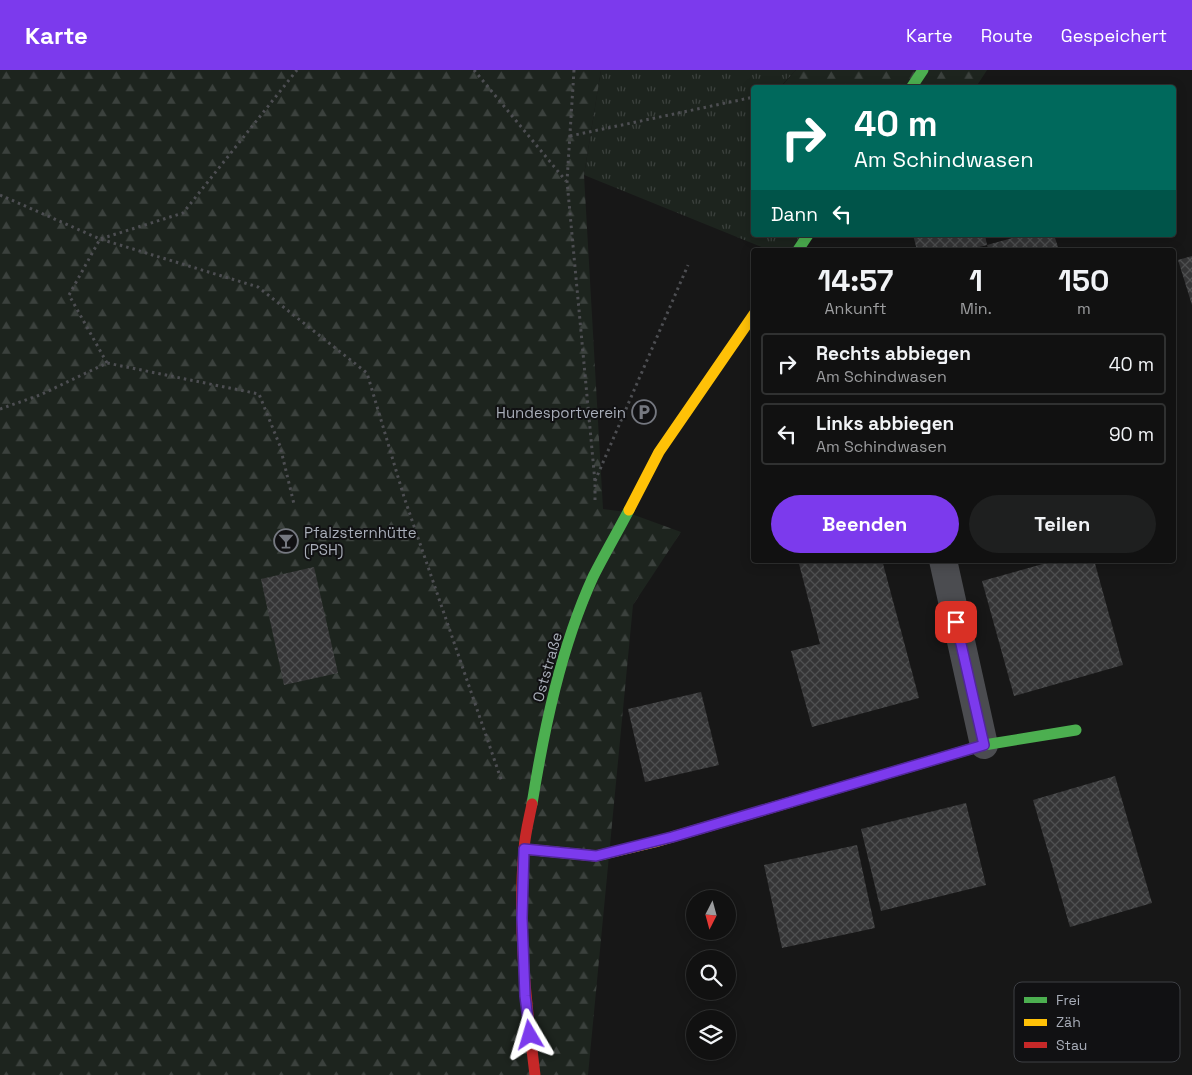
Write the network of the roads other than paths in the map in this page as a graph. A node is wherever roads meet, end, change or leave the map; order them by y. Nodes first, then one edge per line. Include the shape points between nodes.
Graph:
1 (923, 70) edge
2 (913, 85) edge
3 (807, 237) edge
4 (799, 248) edge
5 (751, 318) edge
6 (944, 563) edge
7 (1076, 730) dead end
8 (984, 745) junction
9 (524, 849) junction
10 (535, 1075) edge

1 - 2 main road
3 - 4 main road
5 - 9 main road, Oststraße via 659,452 593,578 566,650 542,741
6 - 8 street
7 - 8 main road
8 - 9 main road via 682,834 596,856
9 - 10 main road, Oststraße via 522,918 525,986

